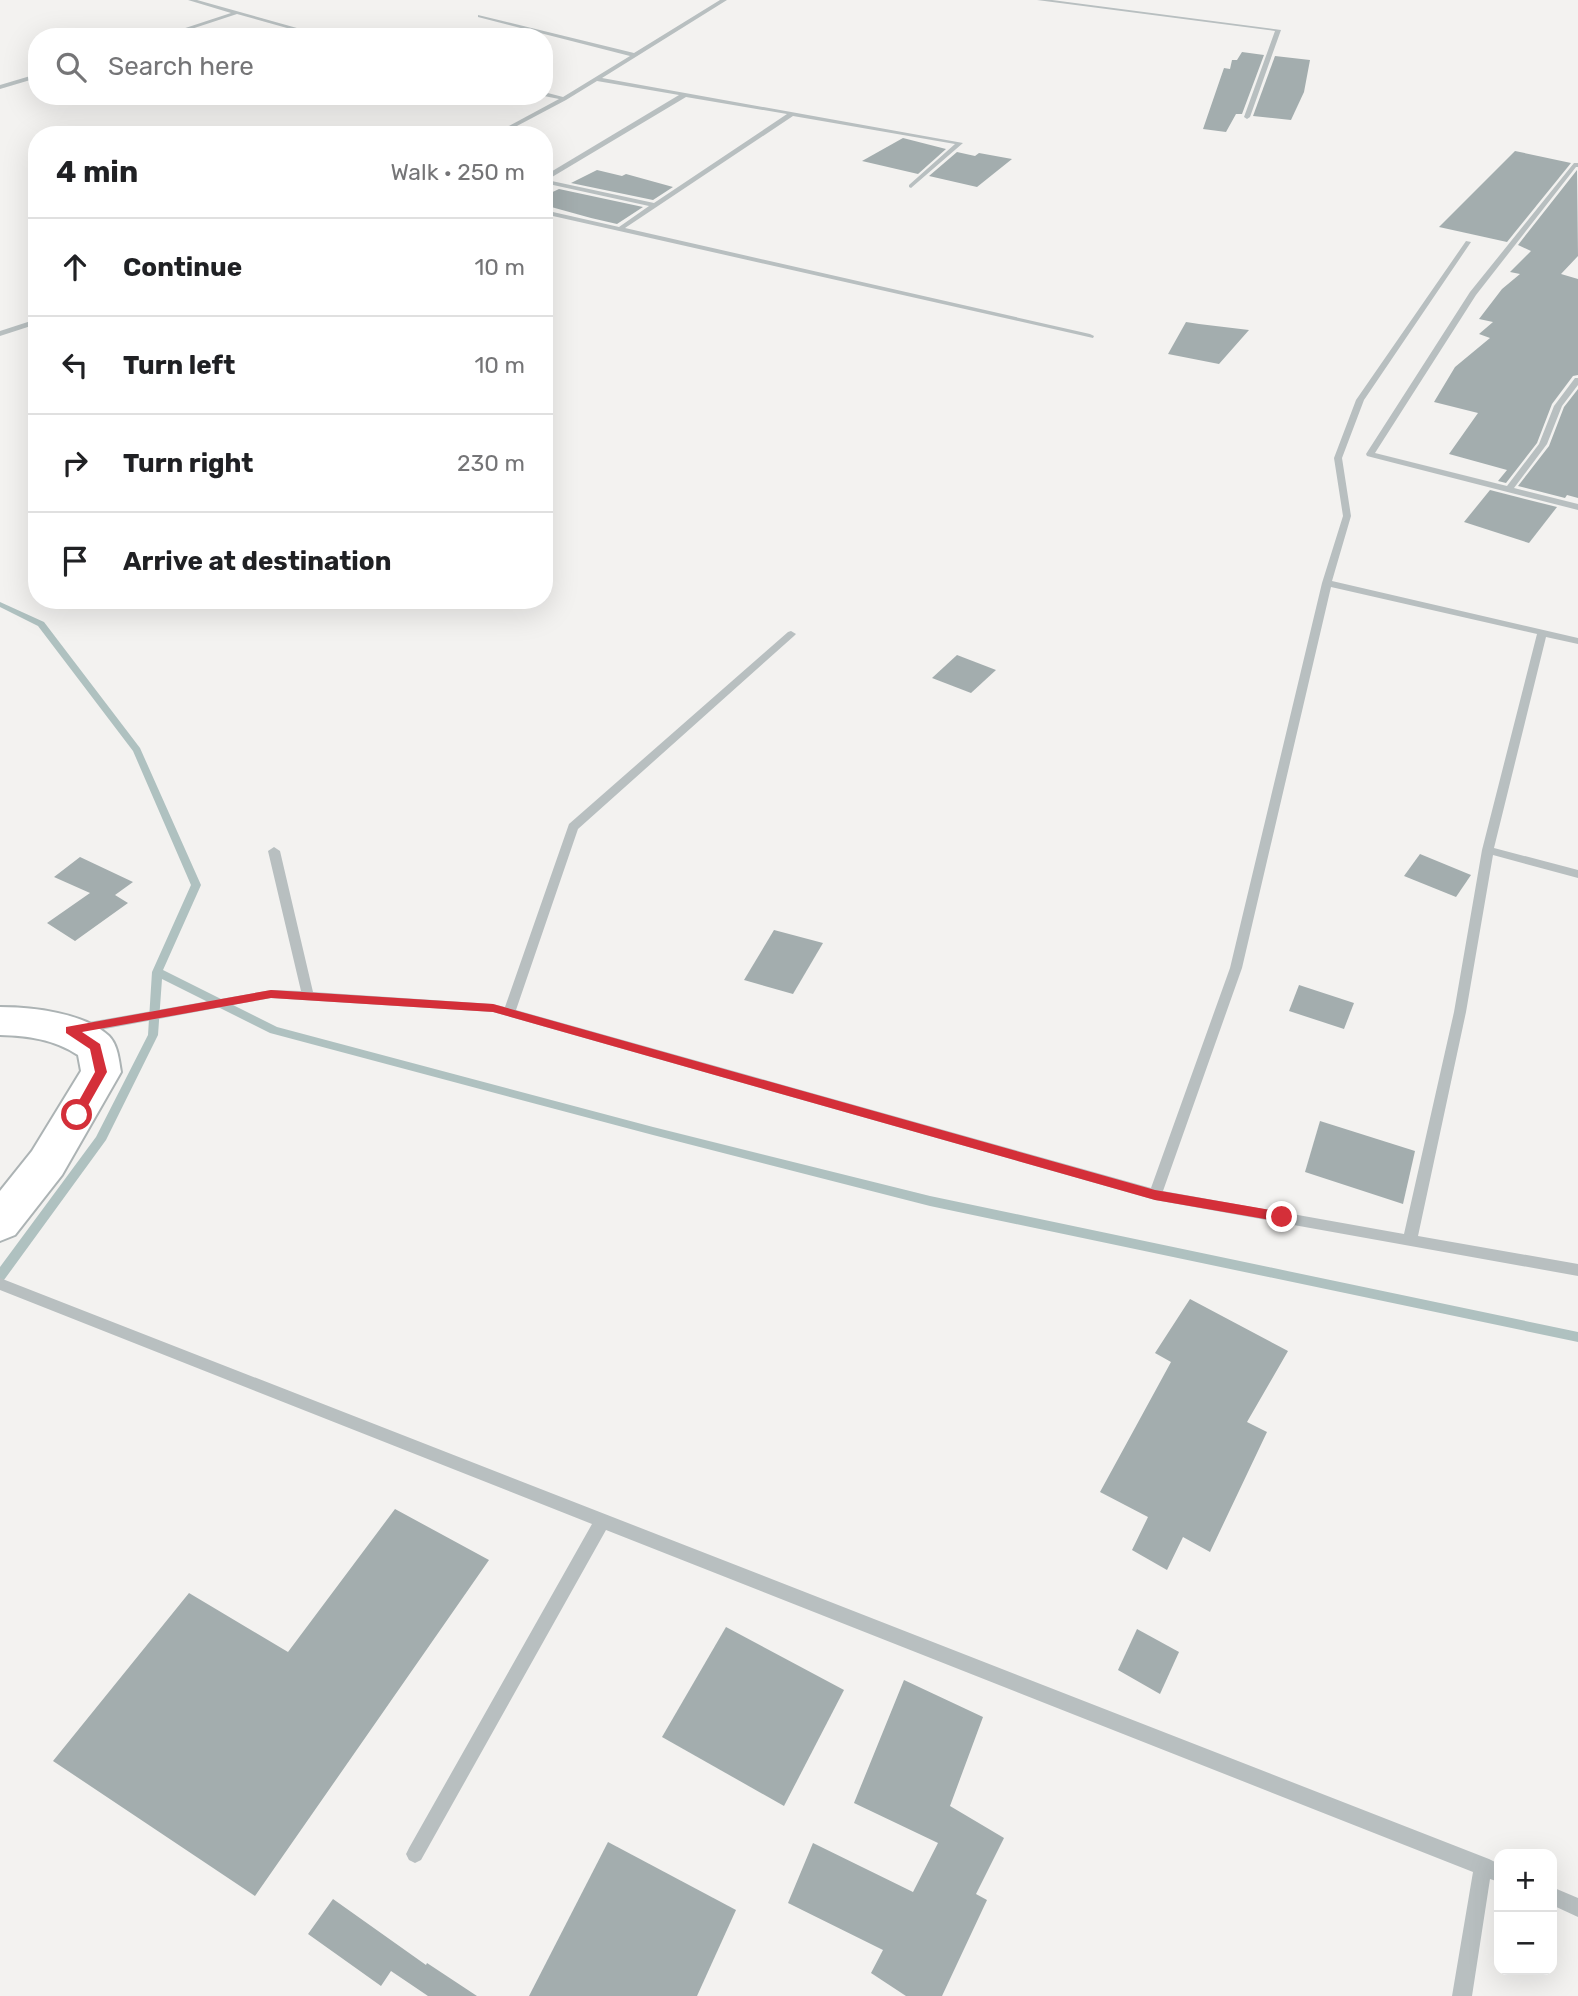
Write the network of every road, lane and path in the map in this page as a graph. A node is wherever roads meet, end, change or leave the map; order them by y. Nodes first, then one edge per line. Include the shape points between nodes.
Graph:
1 (191, 0) edge
2 (724, 0) edge
3 (1040, 0) edge
4 (237, 13) junction
5 (480, 16) dead end
6 (190, 28) edge
7 (293, 28) edge
8 (528, 28) edge
9 (553, 34) edge
10 (635, 55) junction
11 (28, 79) edge
12 (596, 79) junction
13 (0, 87) edge
14 (686, 94) junction
15 (553, 96) edge
16 (564, 99) junction
17 (552, 105) edge
18 (553, 105) edge
19 (793, 113) junction
20 (1247, 117) dead end
21 (512, 126) edge
22 (1578, 166) edge
23 (553, 175) edge
24 (553, 182) edge
25 (911, 186) dead end
26 (653, 205) junction
27 (553, 214) edge
28 (620, 229) junction
29 (1468, 242) dead end
30 (28, 324) edge
31 (0, 334) edge
32 (1090, 336) dead end
33 (1578, 380) edge
34 (1509, 489) junction
35 (1578, 507) edge
36 (1327, 583) junction
37 (1542, 633) junction
38 (791, 634) dead end
39 (1578, 641) edge
40 (1488, 850) junction
41 (274, 851) dead end
42 (1578, 874) edge
43 (308, 996) junction
44 (509, 1012) junction
45 (0, 1021) edge
46 (71, 1030) junction
47 (1155, 1195) junction
48 (0, 1223) edge
49 (1410, 1240) junction
50 (1578, 1270) edge
51 (6, 1286) edge
52 (603, 1520) junction
53 (415, 1854) dead end
54 (1491, 1869) edge
55 (1557, 1898) edge
56 (1578, 1908) edge
57 (1462, 1996) edge

1 - 4 street
2 - 10 street
3 - 20 street via 1278,30
4 - 6 street
4 - 7 street
5 - 8 street
9 - 10 street
10 - 12 street
11 - 13 street
12 - 14 street
12 - 16 street
14 - 19 street
14 - 23 street
15 - 16 street
16 - 18 street
17 - 21 street
19 - 25 street via 960,143
19 - 26 street
22 - 34 street via 1574,165 1473,294 1370,454
24 - 26 street
26 - 28 street
27 - 28 street
28 - 32 street
29 - 36 street via 1360,400 1338,458 1346,516
30 - 31 street
33 - 34 street via 1558,406 1543,444
34 - 35 street
36 - 37 street
36 - 47 street via 1236,968
37 - 39 street
37 - 40 street
38 - 44 street via 573,827
40 - 42 street
40 - 49 street via 1460,1012
41 - 43 street
43 - 44 street
43 - 46 street via 271,994
44 - 47 street
45 - 46 main road via 31,1021
46 - 48 main road via 96,1047 101,1072 47,1163
47 - 49 street
49 - 50 street
51 - 52 street
52 - 53 street
52 - 54 street
54 - 57 street
55 - 56 street

